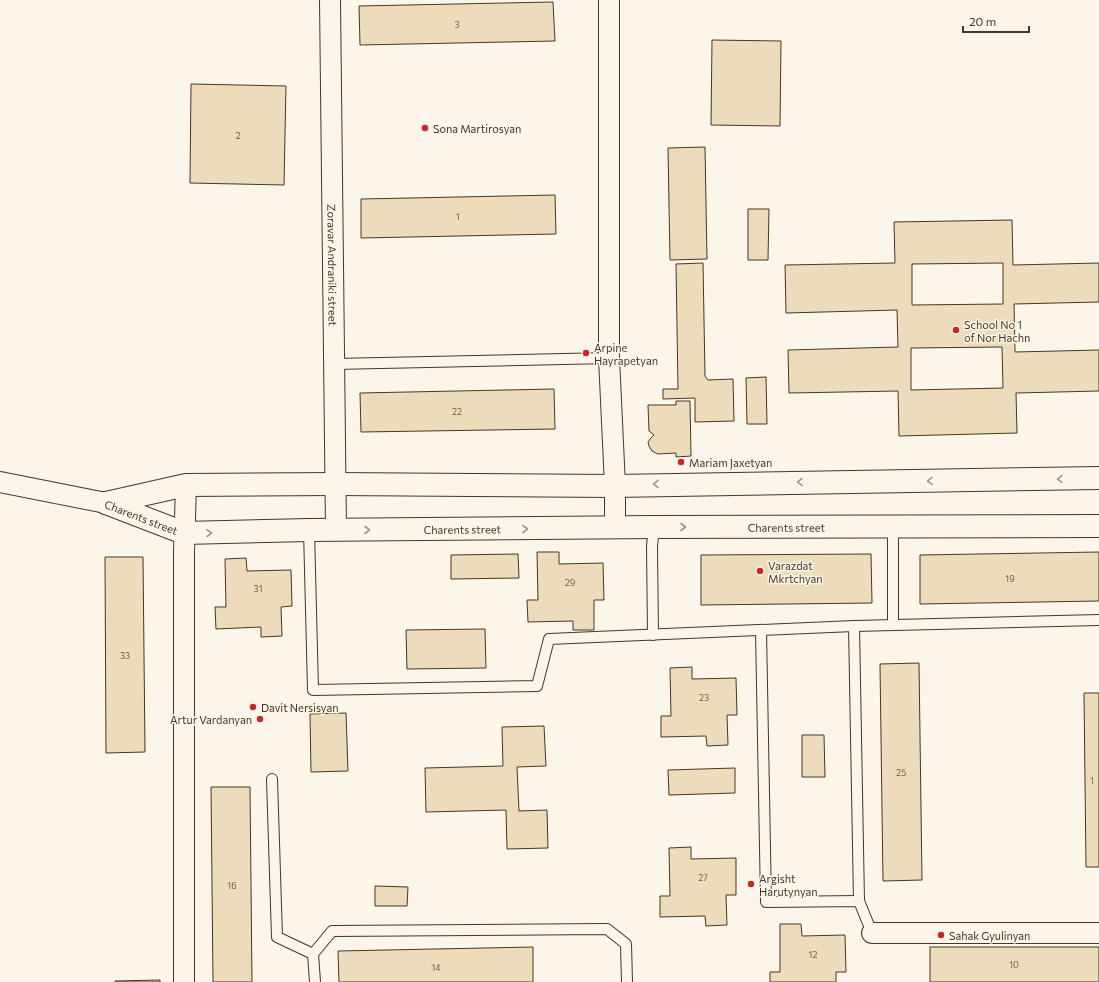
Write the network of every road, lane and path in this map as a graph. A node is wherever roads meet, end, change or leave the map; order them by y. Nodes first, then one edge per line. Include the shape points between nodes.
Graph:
1 (330, 0) edge
2 (609, 0) edge
3 (609, 358) junction
4 (334, 364) junction
5 (1099, 478) edge
6 (0, 482) edge
7 (335, 484) junction
8 (186, 485) junction
9 (615, 486) junction
10 (106, 503) junction
11 (654, 526) junction
12 (1099, 526) edge
13 (893, 527) junction
14 (615, 528) junction
15 (309, 530) junction
16 (336, 530) junction
17 (184, 533) junction
18 (1099, 620) edge
19 (893, 625) junction
20 (854, 626) junction
21 (761, 630) junction
22 (653, 635) junction
23 (272, 779) dead end
24 (859, 901) junction
25 (872, 933) joint
26 (1099, 933) edge
27 (313, 954) junction
28 (184, 982) edge
29 (315, 982) edge
30 (627, 982) edge

1 - 4 street, Zoravar Andraniki street
2 - 3 street
3 - 4 lane
3 - 9 street
4 - 7 street, Zoravar Andraniki street
5 -> 9 street, Charents street
6 - 10 street
7 - 8 street, Charents street
7 - 9 street, Charents street
7 - 16 street, Zoravar Andraniki street
8 - 10 street, Charents street
8 - 17 street
9 - 14 street
10 - 17 street, Charents street
11 -> 13 street, Charents street
11 - 14 street, Charents street
11 - 22 lane
12 - 13 street, Charents street
13 - 19 lane
16 -> 14 street, Charents street
15 - 16 street, Charents street
17 -> 15 street, Charents street
15 - 22 lane via 313,690 536,686 549,639
17 - 28 street
18 - 19 lane
19 - 20 lane
20 - 21 lane
20 - 24 lane
21 - 22 lane
21 - 24 lane via 766,902
23 - 27 lane via 277,937
24 - 25 lane
25 - 26 street
27 - 29 lane
27 - 30 lane via 332,931 607,929 626,944

